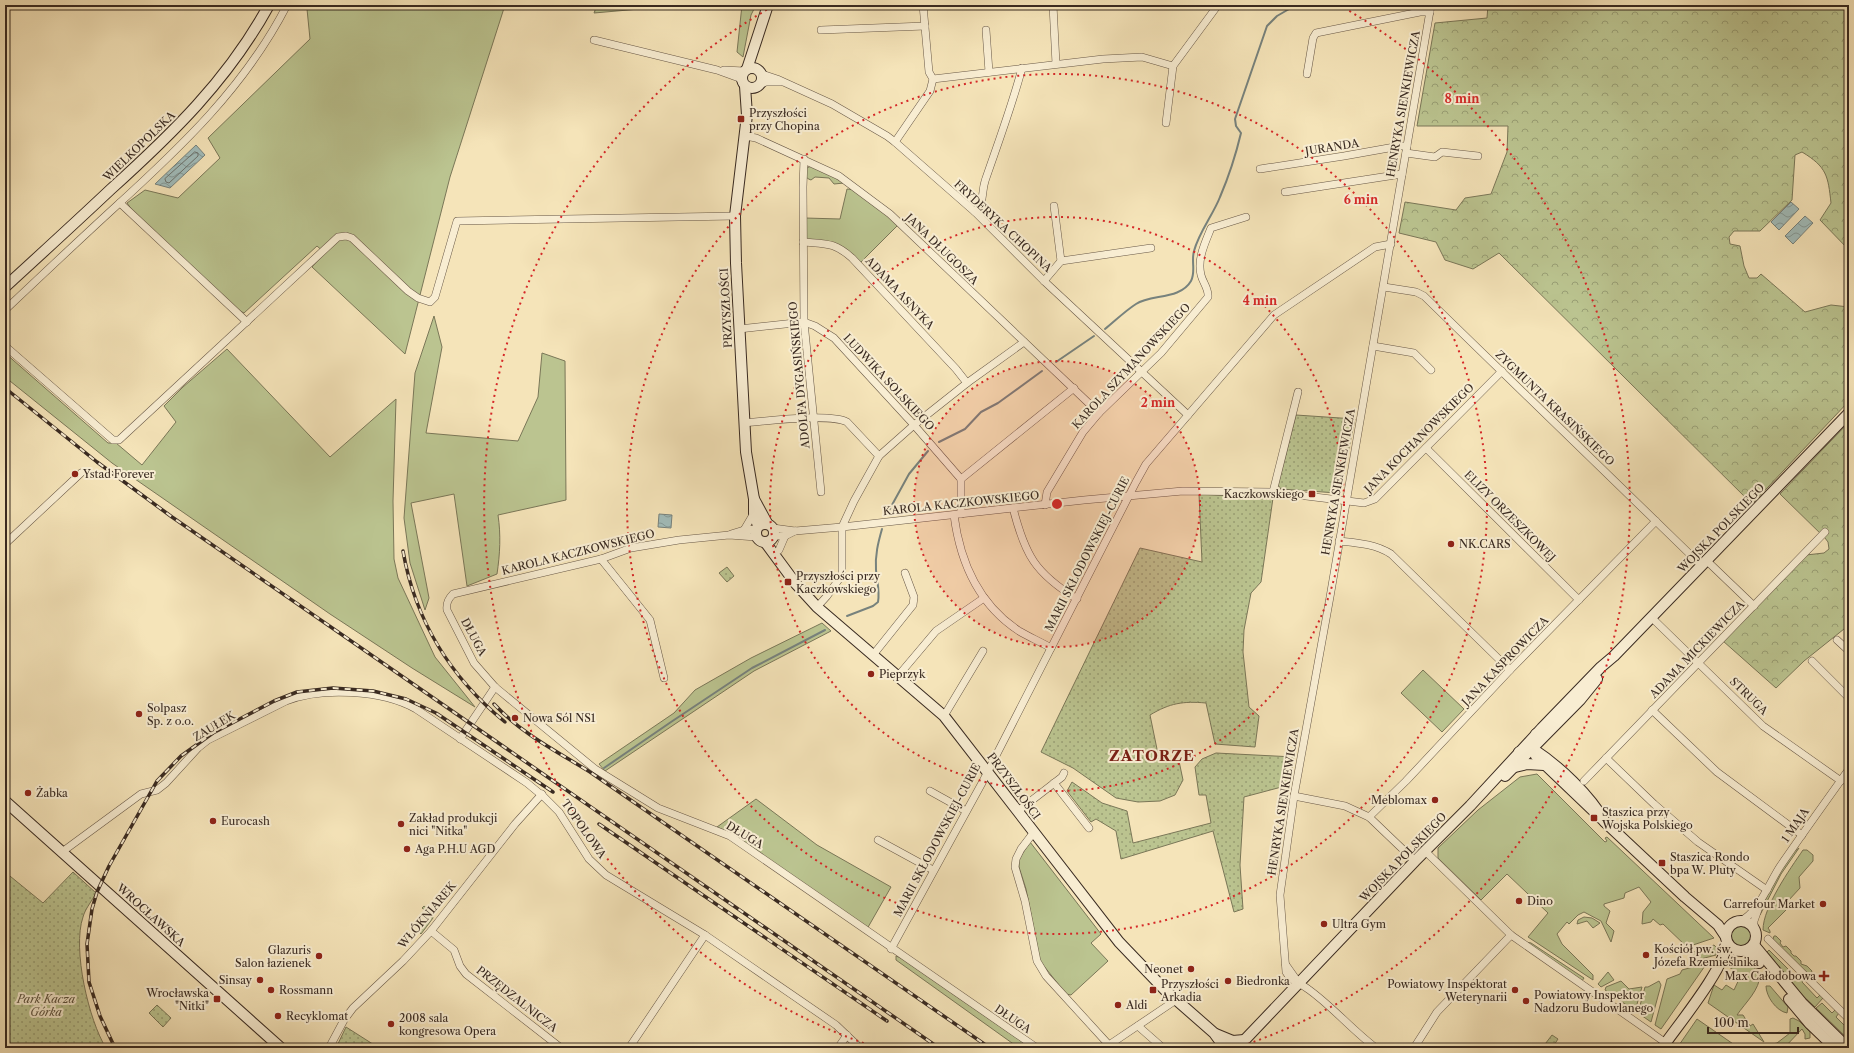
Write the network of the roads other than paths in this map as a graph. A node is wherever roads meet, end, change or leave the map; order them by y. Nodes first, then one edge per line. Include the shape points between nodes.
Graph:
1 (269, 5) edge
2 (287, 5) edge
3 (768, 5) edge
4 (923, 5) edge
5 (1053, 5) edge
6 (1218, 5) edge
7 (1430, 9) edge
8 (925, 26) junction
9 (821, 30) dead end
10 (986, 30) dead end
11 (594, 40) dead end
12 (756, 43) junction
13 (1056, 64) junction
14 (1173, 66) junction
15 (1022, 68) junction
16 (990, 72) junction
17 (1307, 74) dead end
18 (745, 77) junction
19 (760, 79) junction
20 (933, 79) junction
21 (748, 115) junction
22 (1166, 124) dead end
23 (745, 136) junction
24 (895, 142) junction
25 (1407, 150) junction
26 (1478, 156) dead end
27 (804, 159) junction
28 (1260, 169) dead end
29 (1402, 174) junction
30 (1285, 192) dead end
31 (120, 202) junction
32 (1054, 206) dead end
33 (975, 212) junction
34 (735, 216) junction
35 (1246, 217) dead end
36 (803, 242) junction
37 (1391, 244) junction
38 (1151, 248) dead end
39 (1061, 261) junction
40 (1044, 281) junction
41 (1384, 286) junction
42 (5, 287) edge
43 (5, 310) edge
44 (246, 322) junction
45 (804, 322) junction
46 (739, 329) junction
47 (1024, 342) junction
48 (5, 346) edge
49 (1373, 346) junction
50 (1431, 370) dead end
51 (1140, 371) junction
52 (1502, 371) junction
53 (967, 383) junction
54 (1074, 388) junction
55 (1298, 392) dead end
56 (1099, 413) junction
57 (1849, 413) edge
58 (1188, 415) junction
59 (813, 419) junction
60 (744, 423) junction
61 (914, 425) junction
62 (1426, 448) junction
63 (879, 456) junction
64 (80, 473) dead end
65 (961, 479) junction
66 (820, 492) dead end
67 (1273, 492) junction
68 (1130, 494) junction
69 (754, 499) junction
70 (1346, 502) junction
71 (1045, 505) junction
72 (1013, 508) junction
73 (754, 513) junction
74 (957, 514) junction
75 (1656, 521) junction
76 (842, 527) junction
77 (744, 530) junction
78 (795, 531) junction
79 (1825, 532) dead end
80 (765, 533) junction
81 (729, 535) junction
82 (785, 536) junction
83 (1339, 541) junction
84 (5, 544) edge
85 (779, 550) junction
86 (601, 559) junction
87 (1704, 562) junction
88 (782, 566) junction
89 (905, 573) dead end
90 (984, 598) junction
91 (1077, 599) junction
92 (1579, 600) junction
93 (1754, 606) junction
94 (817, 607) junction
95 (447, 610) joint
96 (1651, 617) junction
97 (1837, 640) dead end
98 (1051, 648) junction
99 (983, 651) dead end
100 (1849, 651) edge
101 (873, 655) junction
102 (1610, 659) junction
103 (1812, 661) dead end
104 (1698, 663) junction
105 (1510, 670) junction
106 (898, 676) junction
107 (664, 678) dead end
108 (496, 687) junction
109 (1849, 698) edge
110 (408, 704) joint
111 (1652, 710) junction
112 (944, 716) junction
113 (1537, 734) junction
114 (1548, 734) junction
115 (460, 738) junction
116 (1533, 749) junction
117 (1519, 752) junction
118 (1606, 758) junction
119 (1546, 762) junction
120 (1515, 767) junction
121 (1849, 769) edge
122 (987, 771) junction
123 (1064, 773) dead end
124 (1584, 781) dead end
125 (1841, 781) junction
126 (1054, 783) junction
127 (930, 791) dead end
128 (542, 794) junction
129 (1294, 796) junction
130 (5, 801) edge
131 (1470, 806) junction
132 (966, 811) junction
133 (1018, 811) junction
134 (1369, 817) junction
135 (1089, 828) dead end
136 (1034, 832) junction
137 (1802, 835) junction
138 (878, 840) dead end
139 (1425, 851) junction
140 (62, 852) junction
141 (1415, 861) junction
142 (934, 870) junction
143 (1767, 890) junction
144 (1763, 896) junction
145 (1704, 911) junction
146 (1736, 922) junction
147 (1754, 929) junction
148 (431, 931) junction
149 (705, 935) junction
150 (1511, 935) junction
151 (1768, 939) dead end
152 (1726, 940) junction
153 (891, 948) junction
154 (1747, 949) junction
155 (1714, 974) junction
156 (1298, 982) junction
157 (1176, 1000) junction
158 (1849, 1019) edge
159 (1138, 1026) junction
160 (1214, 1033) junction
161 (847, 1035) junction
162 (1244, 1040) junction
163 (1664, 1045) edge
164 (1108, 1047) edge
165 (281, 1048) edge
166 (329, 1048) edge
167 (561, 1048) edge
168 (629, 1048) edge
169 (838, 1048) edge
170 (860, 1048) edge
171 (1037, 1048) edge
172 (1163, 1048) edge
173 (1225, 1048) edge
174 (1237, 1048) edge
175 (1376, 1048) edge
176 (1414, 1048) edge
177 (1836, 1048) edge
178 (1848, 1048) edge

1 - 42 street, WIELKOPOLSKA via 236,58 162,144
2 - 31 street via 250,65 214,111
3 - 12 street, PRZYSZŁOŚCI
4 - 8 street
5 - 13 street
6 - 14 street
7 - 17 street via 1316,33
7 - 25 street, HENRYKA SIENKIEWICZA
8 - 9 street
8 - 20 street via 928,72
10 - 16 street
11 - 18 street via 717,70 739,78
12 - 18 street, PRZYSZŁOŚCI
12 - 19 street, PRZYSZŁOŚCI
13 - 14 street via 1142,57
13 - 15 street
14 - 22 street
15 - 16 street
15 - 33 street via 1012,106 983,188 981,205
16 - 20 street
18 - 19 street via 752,88
18 - 19 street via 755,68
18 - 21 street, PRZYSZŁOŚCI
19 - 21 street, PRZYSZŁOŚCI
19 - 24 street, FRYDERYKA CHOPINA via 766,82 783,82 832,104
20 - 24 street via 930,90
21 - 23 street, PRZYSZŁOŚCI
23 - 27 street, JANA DŁUGOSZA via 756,138
23 - 34 street, PRZYSZŁOŚCI
24 - 33 street, FRYDERYKA CHOPINA
25 - 26 street, JURANDA via 1435,157 1442,152
25 - 28 street, JURANDA via 1400,146
25 - 29 street, HENRYKA SIENKIEWICZA
27 - 36 street, ADOLFA DYGASIŃSKIEGO
27 - 47 street, JANA DŁUGOSZA via 839,176 890,214
29 - 30 street
29 - 37 street, HENRYKA SIENKIEWICZA
31 - 43 street
31 - 44 street
32 - 39 street
33 - 40 street, FRYDERYKA CHOPINA
34 - 44 street via 457,221 435,297 430,302 408,291 352,238 338,237
34 - 46 street, PRZYSZŁOŚCI
35 - 51 street, KAROLA SZYMANOWSKIEGO via 1211,228 1200,266 1209,292 1208,297 1161,352
36 - 45 street, ADOLFA DYGASIŃSKIEGO
36 - 53 street, ADAMA ASNYKA via 829,244 847,253
37 - 41 street, HENRYKA SIENKIEWICZA
37 - 58 street, MARII SKŁODOWSKIEJ-CURIE via 1376,248 1274,315
38 - 39 street
39 - 40 street
40 - 51 street, FRYDERYKA CHOPINA
41 - 49 street, HENRYKA SIENKIEWICZA
41 - 52 street, ZYGMUNTA KRASIŃSKIEGO via 1424,296
44 - 48 street via 119,440 112,440
45 - 46 street
45 - 59 street, ADOLFA DYGASIŃSKIEGO
45 - 61 street, LUDWIKA SOLSKIEGO via 834,338
46 - 60 street, PRZYSZŁOŚCI
47 - 53 street
47 - 54 street, JANA DŁUGOSZA
49 - 50 street via 1414,353
49 - 70 street, HENRYKA SIENKIEWICZA
51 - 56 street, KAROLA SZYMANOWSKIEGO
51 - 58 street, FRYDERYKA CHOPINA
52 - 62 street, JANA KOCHANOWSKIEGO
52 - 75 street, ZYGMUNTA KRASIŃSKIEGO
53 - 61 street
54 - 56 street, JANA DŁUGOSZA
54 - 65 street
55 - 67 street
56 - 71 street, KAROLA SZYMANOWSKIEGO via 1083,432 1054,478 1047,492
57 - 87 street, WOJSKA POLSKIEGO
58 - 68 street, MARII SKŁODOWSKIEJ-CURIE via 1146,464
59 - 60 street
59 - 63 street via 836,419 847,422
59 - 66 street, ADOLFA DYGASIŃSKIEGO
60 - 69 street, PRZYSZŁOŚCI
61 - 63 street
61 - 65 street, LUDWIKA SOLSKIEGO
62 - 70 street, JANA KOCHANOWSKIEGO via 1374,499 1368,503
62 - 92 street, ELIZY ORZESZKOWEJ
63 - 76 street
64 - 84 street
65 - 74 street
67 - 68 street, KAROLA KACZKOWSKIEGO via 1183,490
67 - 70 street, KAROLA KACZKOWSKIEGO
68 - 71 street, KAROLA KACZKOWSKIEGO
68 - 91 street, MARII SKŁODOWSKIEJ-CURIE
69 - 73 street
69 - 80 street
70 - 83 street, HENRYKA SIENKIEWICZA
71 - 72 street, KAROLA KACZKOWSKIEGO
72 - 74 street, KAROLA KACZKOWSKIEGO
72 - 91 street via 1031,560 1050,580
73 - 77 street
73 - 80 street
74 - 76 street, KAROLA KACZKOWSKIEGO
74 - 90 street via 959,548 972,579
75 - 87 street, ZYGMUNTA KRASIŃSKIEGO
75 - 92 street, JANA KASPROWICZA
76 - 78 street, KAROLA KACZKOWSKIEGO
76 - 94 street via 842,575
77 - 80 street, KAROLA KACZKOWSKIEGO
77 - 81 street, KAROLA KACZKOWSKIEGO
78 - 80 street, KAROLA KACZKOWSKIEGO
78 - 82 street, KAROLA KACZKOWSKIEGO
79 - 93 street, ADAMA MICKIEWICZA
80 - 81 street, KAROLA KACZKOWSKIEGO
80 - 82 street, KAROLA KACZKOWSKIEGO
80 - 85 street
80 - 88 street, PRZYSZŁOŚCI
81 - 86 street, KAROLA KACZKOWSKIEGO via 631,548
82 - 85 street
83 - 105 street via 1373,546 1391,554
83 - 129 street, HENRYKA SIENKIEWICZA
85 - 88 street
86 - 95 street, KAROLA KACZKOWSKIEGO via 454,594 448,598
86 - 107 street via 650,620
87 - 93 street, ZYGMUNTA KRASIŃSKIEGO
87 - 96 street, WOJSKA POLSKIEGO
88 - 94 street, PRZYSZŁOŚCI
89 - 101 street via 914,597 913,605
90 - 98 street via 1019,631
90 - 106 street via 936,631
91 - 98 street, MARII SKŁODOWSKIEJ-CURIE
92 - 105 street, JANA KASPROWICZA
93 - 104 street, ADAMA MICKIEWICZA
94 - 101 street, PRZYSZŁOŚCI
95 - 108 street, DŁUGA via 474,663
96 - 102 street, WOJSKA POLSKIEGO
96 - 104 street, STRUGA
97 - 100 street
98 - 122 street, MARII SKŁODOWSKIEJ-CURIE
99 - 112 street
101 - 106 street, PRZYSZŁOŚCI
102 - 113 street, WOJSKA POLSKIEGO
102 - 114 street, WOJSKA POLSKIEGO via 1580,700
103 - 109 street
104 - 111 street, ADAMA MICKIEWICZA
104 - 125 street, STRUGA via 1767,728
105 - 134 street, JANA KASPROWICZA
106 - 112 street, PRZYSZŁOŚCI
108 - 115 street
108 - 153 street, DŁUGA via 595,769 658,808 730,836
110 - 115 street, TOPOLOWA
110 - 140 street, ZAUŁEK via 379,697 333,692 286,700 208,740 157,790 141,794
111 - 118 street, ADAMA MICKIEWICZA
111 - 137 street via 1717,772
112 - 122 street, PRZYSZŁOŚCI
113 - 116 street
113 - 117 street, WOJSKA POLSKIEGO
114 - 116 street, WOJSKA POLSKIEGO
114 - 119 street via 1544,746
115 - 128 street, TOPOLOWA
116 - 117 street
116 - 119 street via 1536,756
116 - 120 street, WOJSKA POLSKIEGO
117 - 131 street, WOJSKA POLSKIEGO
118 - 124 street, ADAMA MICKIEWICZA
118 - 143 street via 1692,837
119 - 120 street
119 - 145 street via 1605,822 1685,897
120 - 131 street, WOJSKA POLSKIEGO
121 - 125 street, 1 MAJA
122 - 132 street, MARII SKŁODOWSKIEJ-CURIE
122 - 133 street, PRZYSZŁOŚCI
123 - 126 street
125 - 137 street, 1 MAJA
126 - 133 street
126 - 135 street
127 - 132 street
128 - 148 street, WŁÓKNIAREK via 515,824
128 - 149 street, TOPOLOWA via 559,812 583,851 598,868 617,883
129 - 134 street via 1345,806
129 - 156 street, HENRYKA SIENKIEWICZA via 1280,894 1286,964
130 - 140 street, WROCŁAWSKA
131 - 139 street, WOJSKA POLSKIEGO
132 - 142 street, MARII SKŁODOWSKIEJ-CURIE
133 - 136 street, PRZYSZŁOŚCI
134 - 141 street
136 - 157 street, PRZYSZŁOŚCI via 1119,942
136 - 164 street via 1021,848 1015,867 1037,961 1046,976
137 - 143 street, 1 MAJA
138 - 142 street
139 - 141 street, WOJSKA POLSKIEGO
139 - 150 street
140 - 165 street, WROCŁAWSKA
141 - 156 street, WOJSKA POLSKIEGO
142 - 153 street, MARII SKŁODOWSKIEJ-CURIE
143 - 144 street, 1 MAJA
144 - 146 street, 1 MAJA via 1747,918
144 - 147 street, 1 MAJA via 1754,921
145 - 146 street via 1726,922
145 - 152 street via 1723,930
146 - 147 street via 1748,923
146 - 152 street via 1728,929
147 - 154 street via 1756,937
148 - 166 street, WŁÓKNIAREK via 352,1008
148 - 167 street, PRZĘDZALNICZA via 454,950 466,974
149 - 161 street, TOPOLOWA
149 - 168 street
150 - 163 street
150 - 176 street via 1437,1012
151 - 158 street
152 - 154 street via 1732,949
152 - 155 street via 1727,950
153 - 171 street, DŁUGA
154 - 155 street via 1733,954
154 - 177 street via 1806,1019
154 - 178 street
155 - 163 street
156 - 162 street, WOJSKA POLSKIEGO
156 - 175 street
157 - 159 street
157 - 160 street, PRZYSZŁOŚCI
159 - 164 street
159 - 172 street
160 - 162 street, PRZYSZŁOŚCI via 1232,1041
160 - 173 street, PRZYSZŁOŚCI
161 - 169 street
161 - 170 street, TOPOLOWA
162 - 174 street, WOJSKA POLSKIEGO

